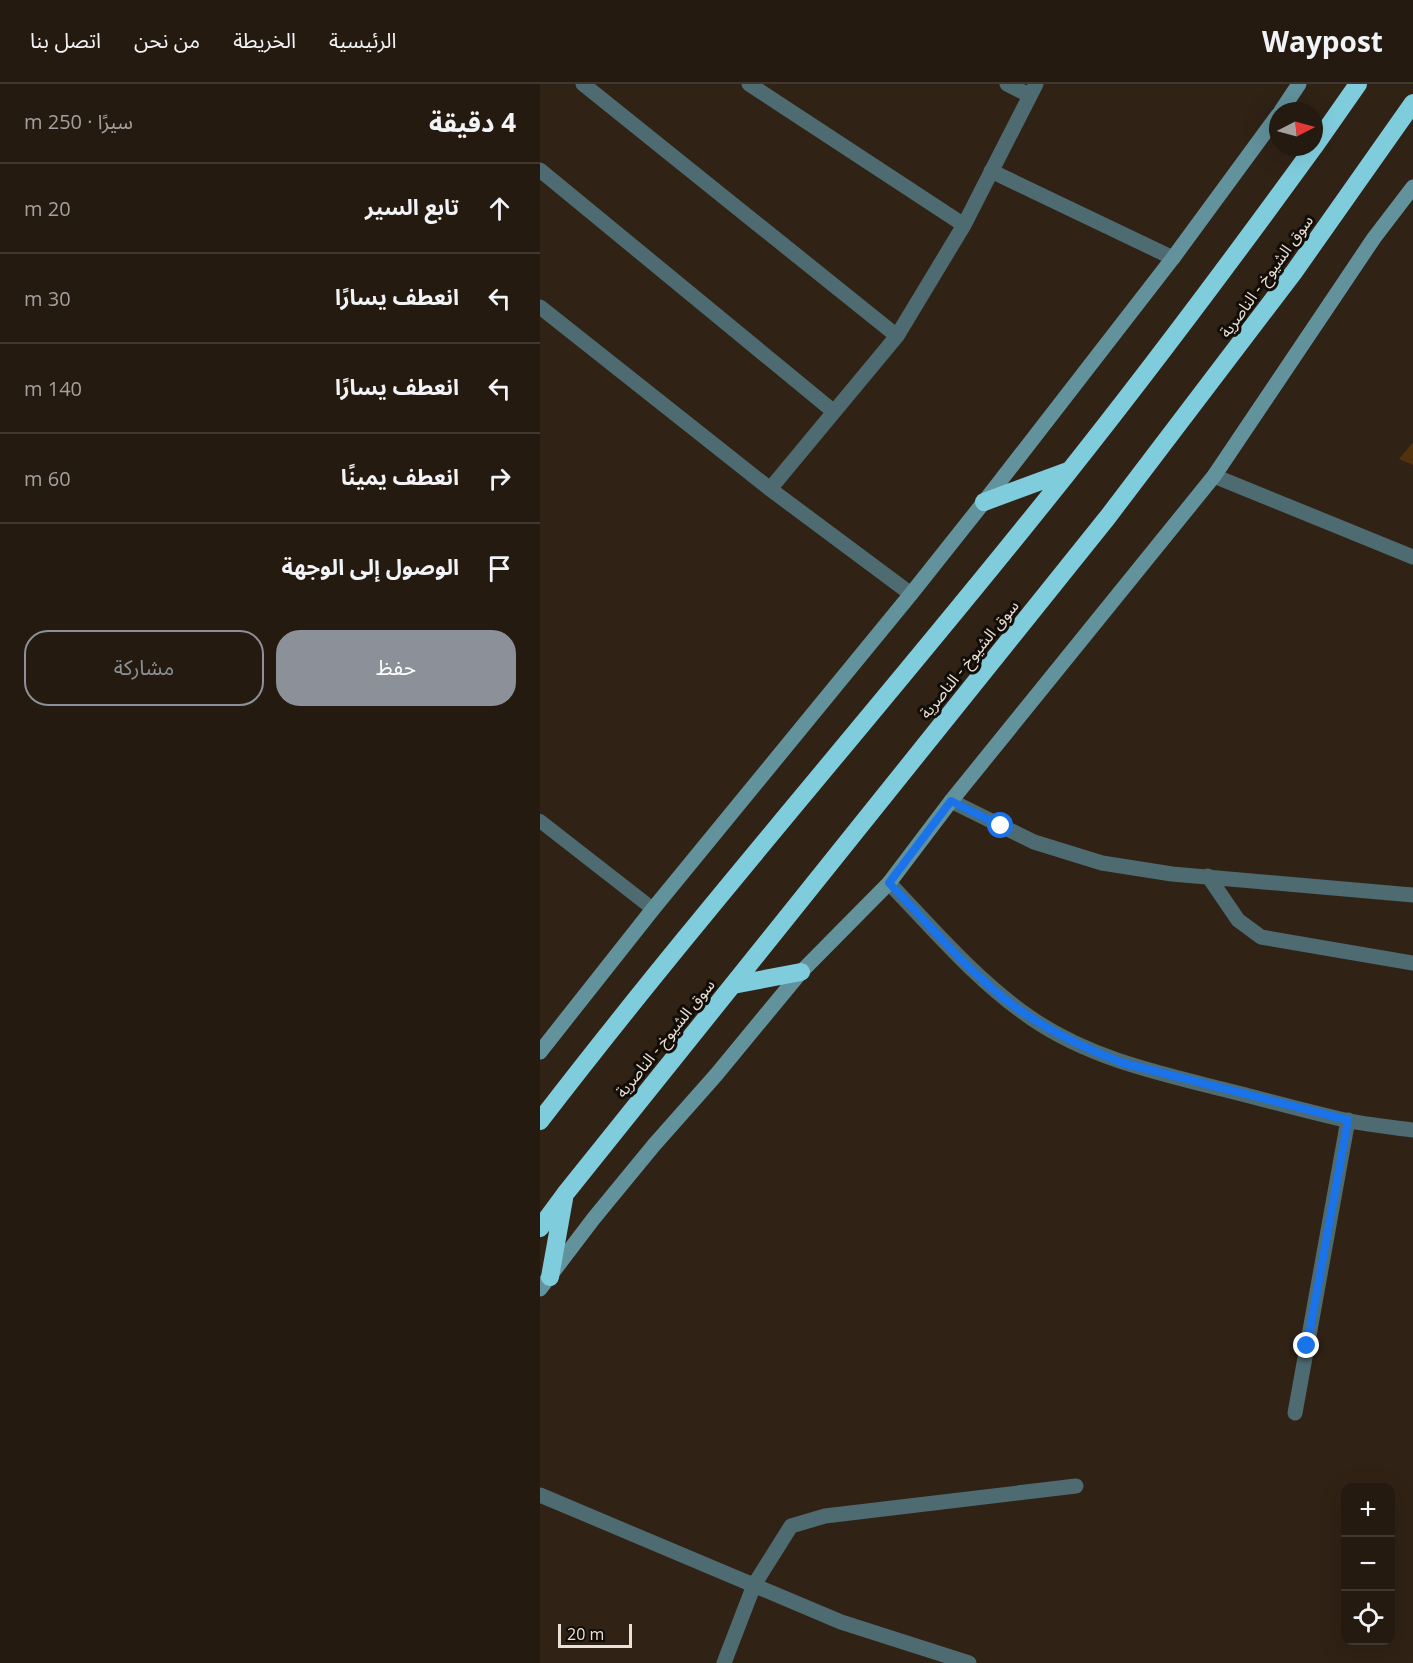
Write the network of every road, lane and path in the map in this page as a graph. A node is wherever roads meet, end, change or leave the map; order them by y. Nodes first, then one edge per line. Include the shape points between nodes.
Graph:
1 (583, 84) edge
2 (749, 84) edge
3 (1007, 84) edge
4 (1299, 84) edge
5 (1358, 84) edge
6 (1033, 89) edge
7 (1287, 102) edge
8 (1413, 103) edge
9 (1269, 127) edge
10 (1323, 134) edge
11 (1307, 156) edge
12 (540, 170) edge
13 (991, 171) junction
14 (1413, 187) edge
15 (964, 225) junction
16 (1173, 258) junction
17 (540, 307) edge
18 (897, 336) junction
19 (833, 411) junction
20 (1070, 471) junction
21 (1214, 476) junction
22 (770, 489) junction
23 (984, 502) junction
24 (1413, 557) edge
25 (911, 594) junction
26 (951, 801) junction
27 (540, 820) edge
28 (1208, 876) junction
29 (889, 883) junction
30 (1413, 895) edge
31 (653, 909) junction
32 (1413, 963) edge
33 (801, 972) junction
34 (733, 985) junction
35 (540, 1052) edge
36 (1348, 1120) junction
37 (540, 1121) edge
38 (1413, 1130) edge
39 (565, 1194) junction
40 (540, 1228) edge
41 (545, 1283) edge
42 (1295, 1413) dead end
43 (1076, 1486) dead end
44 (540, 1495) edge
45 (754, 1585) junction
46 (724, 1663) edge
47 (966, 1663) edge

1 - 18 street
2 - 15 street
3 - 6 street
4 - 7 main road
5 - 10 highway
6 - 13 street
8 - 34 highway, سوق الشيوخ - الناصرية via 1294,272 1107,518
9 - 16 main road
11 - 20 highway
12 - 19 street
13 - 15 street
13 - 16 street
14 - 21 main road via 1374,238
15 - 18 street
16 - 23 main road
17 - 22 street
18 - 19 street
19 - 22 street
20 - 23 highway
20 - 37 highway
21 - 24 street
21 - 26 main road
22 - 25 street
23 - 25 main road
25 - 31 main road
26 - 28 street via 1034,842 1068,854 1137,869
26 - 29 main road
27 - 31 lane
28 - 30 street
28 - 32 street via 1239,920 1261,937
29 - 33 main road
29 - 36 street via 981,978 1033,1020 1062,1037 1123,1063
31 - 35 main road
33 - 34 highway
33 - 41 main road via 654,1145
34 - 39 highway, سوق الشيوخ - الناصرية
36 - 38 street
36 - 42 street
39 - 40 highway, سوق الشيوخ - الناصرية
39 - 41 highway
43 - 45 street via 825,1516 791,1526
44 - 45 street
45 - 46 street
45 - 47 street via 841,1622

